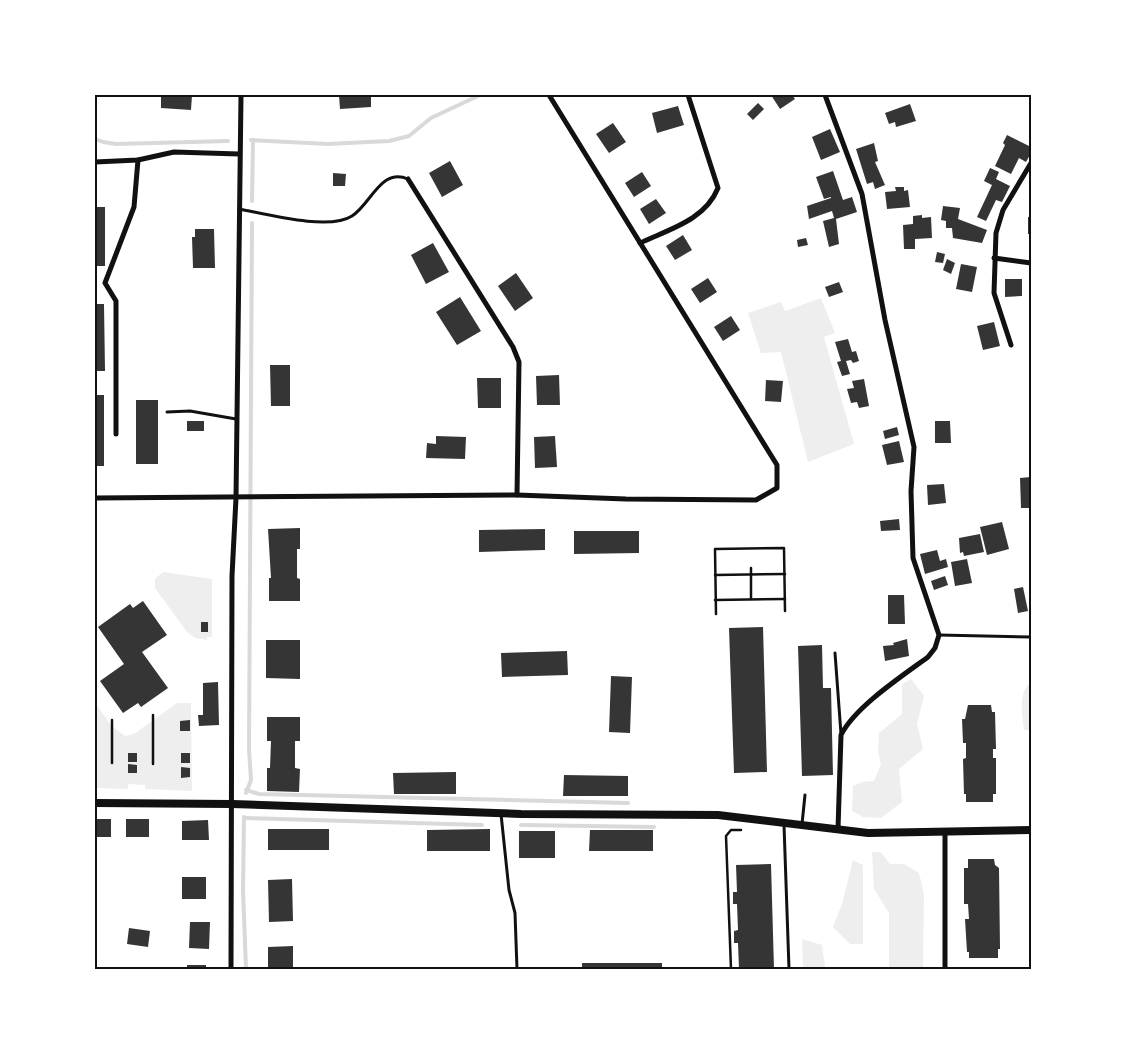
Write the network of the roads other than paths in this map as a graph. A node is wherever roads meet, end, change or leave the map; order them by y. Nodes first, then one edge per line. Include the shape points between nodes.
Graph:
1 (241, 95) edge
2 (549, 95) edge
3 (688, 95) edge
4 (825, 95) edge
5 (239, 154) junction
6 (138, 160) junction
7 (95, 162) edge
8 (1031, 163) edge
9 (408, 180) joint
10 (238, 209) junction
11 (640, 243) junction
12 (994, 258) junction
13 (1031, 264) edge
14 (1011, 345) dead end
15 (167, 412) dead end
16 (236, 420) junction
17 (116, 434) dead end
18 (517, 495) junction
19 (95, 498) edge
20 (236, 498) junction
21 (939, 635) junction
22 (1031, 637) edge
23 (835, 653) dead end
24 (840, 735) junction
25 (805, 795) dead end
26 (95, 803) edge
27 (232, 804) junction
28 (501, 813) junction
29 (784, 823) junction
30 (802, 825) junction
31 (838, 829) junction
32 (1031, 830) edge
33 (945, 832) junction
34 (231, 969) edge
35 (472, 969) edge
36 (517, 969) edge
37 (789, 969) edge
38 (945, 969) edge

1 - 5 street
2 - 11 street
3 - 11 street via 718,188 701,214
4 - 21 street via 862,194 885,320 914,447 911,491 913,558
5 - 6 street via 174,152
5 - 10 street
6 - 7 street
6 - 17 street via 134,207 105,283 116,301
8 - 12 street via 1003,210 996,233
9 - 10 lane via 402,176 385,180 352,216 338,220 303,221
9 - 18 street via 513,347 519,362
10 - 16 street
11 - 18 street via 777,465 777,488 756,500
12 - 13 street
12 - 14 street via 994,293
15 - 16 lane via 190,410
16 - 20 street
18 - 20 street
19 - 20 street
20 - 27 street via 232,576
21 - 22 lane
21 - 24 street via 928,656 857,715
23 - 24 lane
24 - 31 street
25 - 30 lane
26 - 27 street
27 - 28 street
27 - 34 street
28 - 29 street via 718,815
28 - 36 lane via 509,890 515,913
29 - 30 street
29 - 37 lane
30 - 31 street
31 - 33 street via 868,833
32 - 33 street
33 - 38 street
35 - 36 lane

